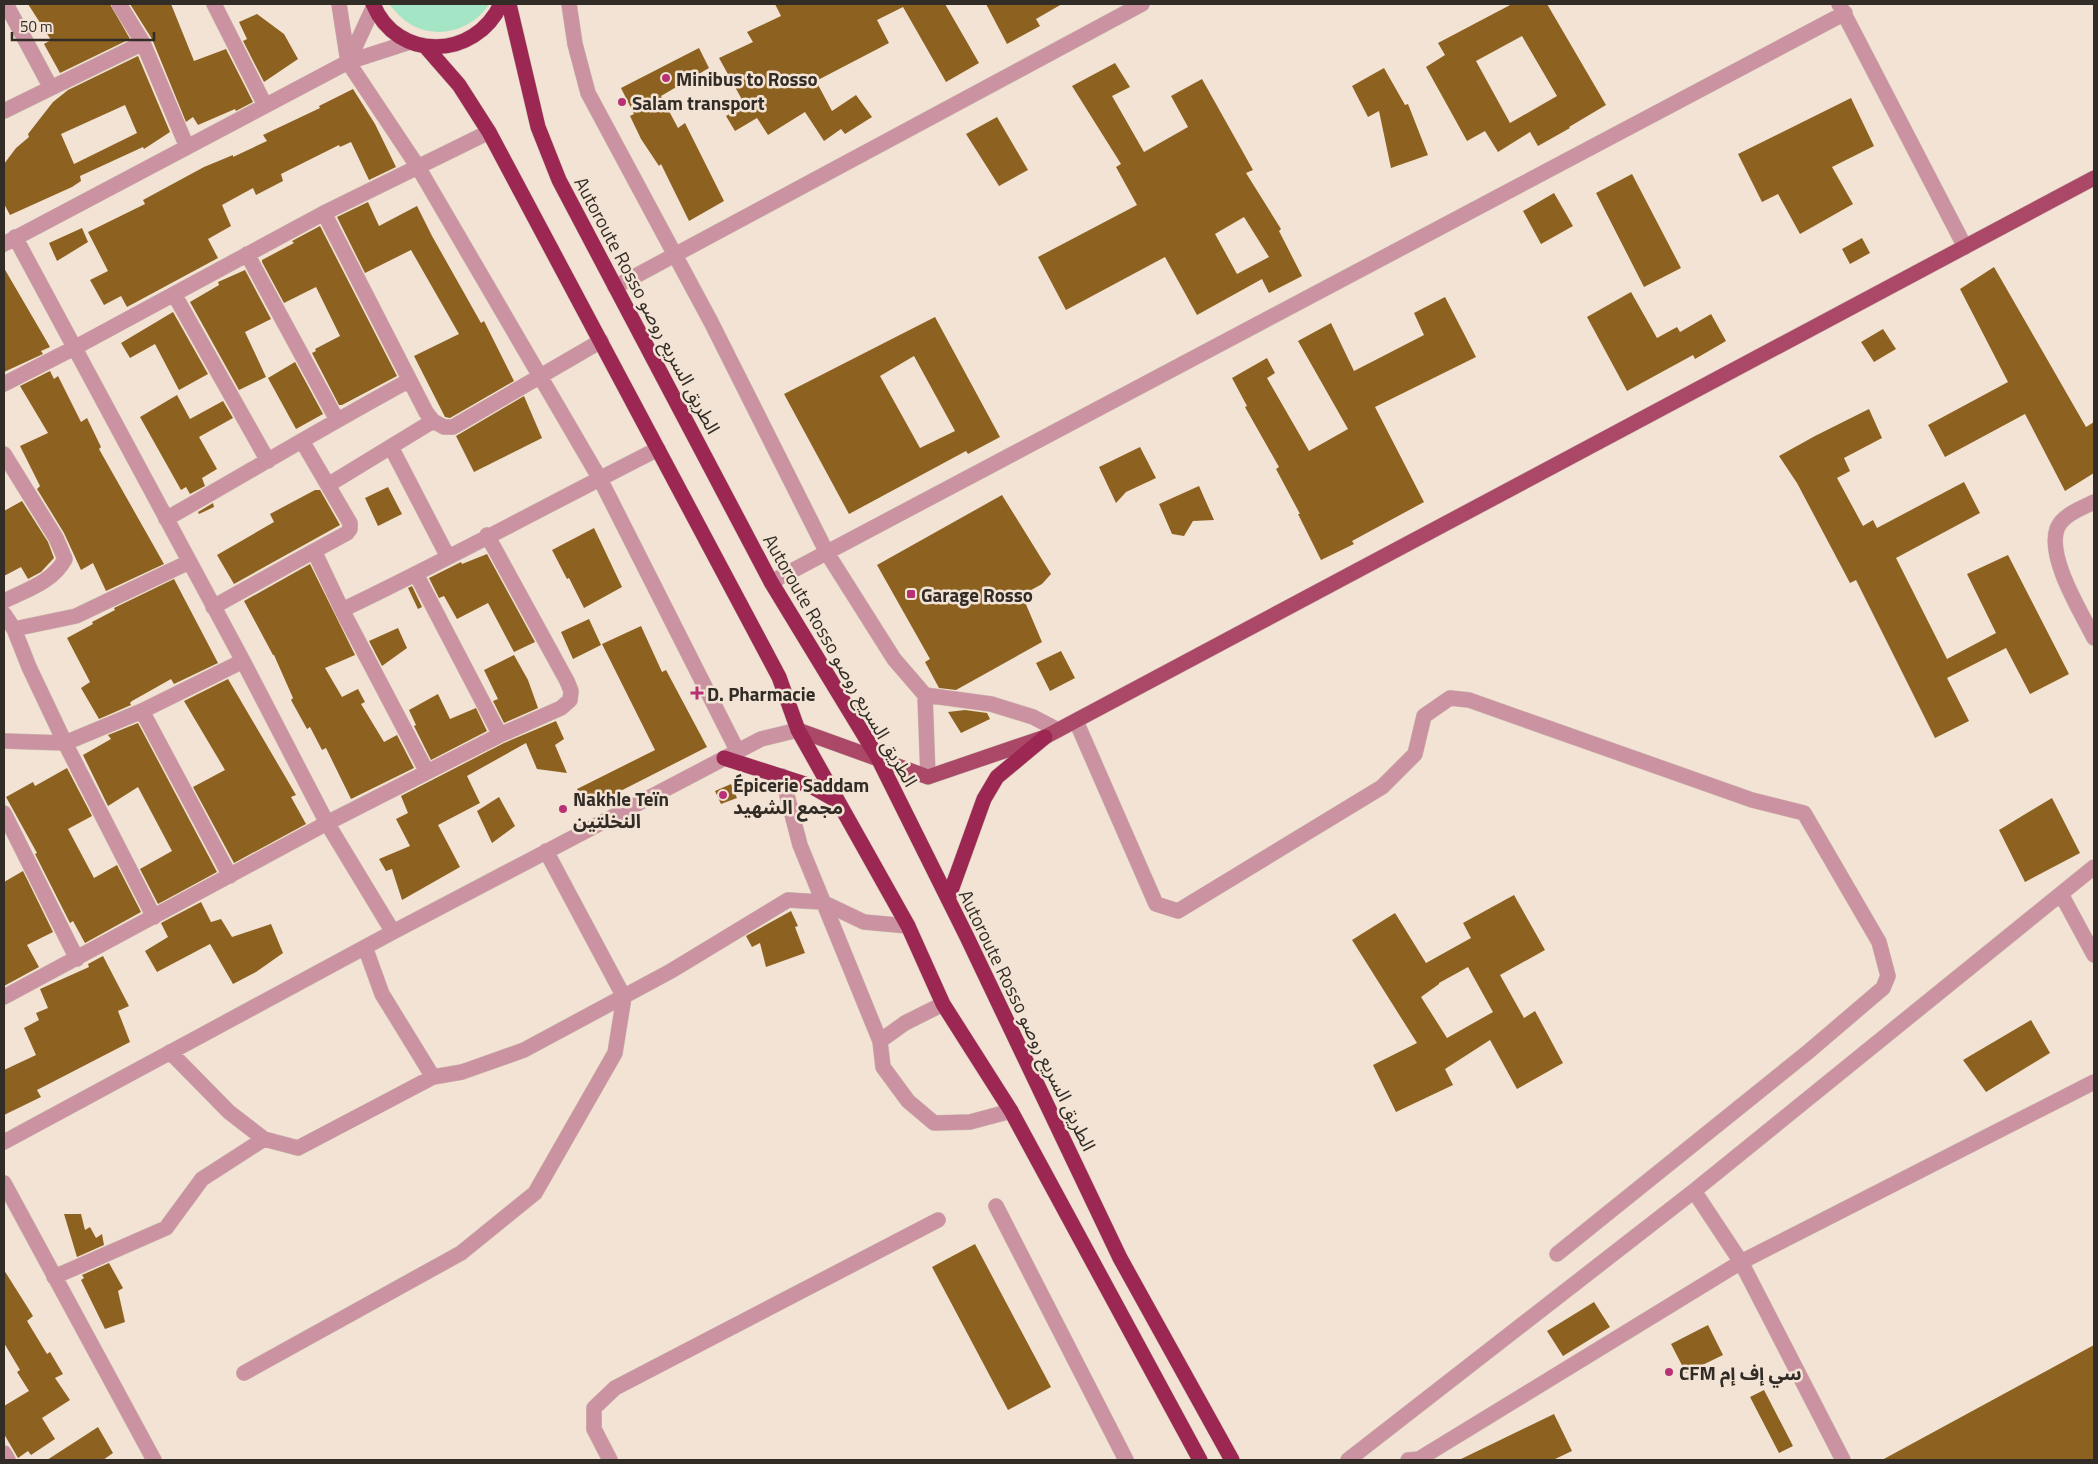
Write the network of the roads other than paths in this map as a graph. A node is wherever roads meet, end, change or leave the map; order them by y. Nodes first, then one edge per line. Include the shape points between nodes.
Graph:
1 (6, 4) edge
2 (119, 4) edge
3 (214, 4) edge
4 (339, 4) edge
5 (501, 4) edge
6 (509, 4) edge
7 (569, 4) edge
8 (1142, 4) edge
9 (373, 5) edge
10 (1842, 9) edge
11 (410, 42) junction
12 (143, 43) junction
13 (425, 46) junction
14 (348, 62) junction
15 (52, 88) junction
16 (266, 105) junction
17 (4, 111) edge
18 (489, 132) junction
19 (187, 146) junction
20 (418, 167) junction
21 (2094, 178) edge
22 (324, 213) junction
23 (10, 241) edge
24 (1965, 247) junction
25 (247, 254) junction
26 (674, 255) junction
27 (614, 286) junction
28 (174, 294) junction
29 (601, 341) junction
30 (76, 347) junction
31 (540, 376) junction
32 (408, 381) junction
33 (4, 384) edge
34 (337, 420) junction
35 (433, 421) junction
36 (302, 440) junction
37 (391, 447) junction
38 (658, 449) junction
39 (4, 454) edge
40 (268, 461) junction
41 (600, 479) junction
42 (328, 485) junction
43 (2094, 502) edge
44 (166, 519) junction
45 (487, 536) junction
46 (314, 551) junction
47 (827, 553) junction
48 (448, 557) junction
49 (189, 562) junction
50 (416, 574) junction
51 (771, 582) junction
52 (4, 601) edge
53 (213, 607) junction
54 (342, 610) junction
55 (4, 614) edge
56 (14, 629) junction
57 (2094, 638) edge
58 (243, 661) junction
59 (925, 695) junction
60 (142, 711) junction
61 (1076, 721) junction
62 (798, 730) junction
63 (1052, 734) junction
64 (500, 735) junction
65 (4, 741) edge
66 (66, 743) junction
67 (731, 755) junction
68 (878, 758) junction
69 (427, 772) junction
70 (782, 776) junction
71 (928, 777) junction
72 (838, 801) junction
73 (4, 813) edge
74 (327, 823) junction
75 (546, 851) junction
76 (2094, 867) edge
77 (230, 876) junction
78 (2061, 894) junction
79 (948, 899) junction
80 (822, 902) junction
81 (154, 917) junction
82 (908, 926) junction
83 (393, 932) junction
84 (366, 947) junction
85 (2094, 955) edge
86 (76, 959) junction
87 (4, 996) edge
88 (624, 996) junction
89 (943, 1004) junction
90 (880, 1041) junction
91 (170, 1052) junction
92 (433, 1077) junction
93 (2094, 1082) edge
94 (1012, 1111) junction
95 (264, 1139) junction
96 (4, 1142) edge
97 (4, 1183) edge
98 (1694, 1191) junction
99 (996, 1206) dead end
100 (938, 1220) dead end
101 (1557, 1254) dead end
102 (1741, 1262) junction
103 (54, 1277) junction
104 (244, 1373) dead end
105 (4, 1453) edge
106 (8, 1460) edge
107 (154, 1460) edge
108 (610, 1460) edge
109 (1126, 1460) edge
110 (1200, 1460) edge
111 (1232, 1460) edge
112 (1349, 1460) edge
113 (1408, 1460) edge
114 (1843, 1460) edge

1 - 15 street
2 - 12 street
3 - 16 street
4 - 14 street
5 - 13 highway via 490,22 472,38 450,46
6 - 27 highway, Autoroute Rosso الطريق السريع روصو via 538,127 559,180
7 - 26 street via 588,94
8 - 26 street
9 - 11 highway via 388,27
9 - 14 street
10 - 24 street
10 - 47 street
11 - 13 highway
11 - 14 street
12 - 15 street
12 - 19 street
13 - 18 highway via 459,85
14 - 16 street
14 - 20 street
15 - 17 street
16 - 19 street
18 - 20 street
18 - 29 highway
19 - 23 street
20 - 22 street
20 - 31 street
21 - 24 main road
22 - 25 street
22 - 32 street
23 - 30 street
24 - 61 main road
25 - 28 street
25 - 34 street
26 - 27 street
26 - 47 street
27 - 51 highway, Autoroute Rosso الطريق السريع روصو
28 - 30 street
28 - 40 street
29 - 31 street
29 - 38 highway
30 - 33 street
30 - 44 street
31 - 35 street via 453,427 444,427
31 - 41 street
32 - 34 street
32 - 35 street
34 - 36 street
35 - 37 street
36 - 40 street
36 - 42 street
37 - 42 street
37 - 48 street
38 - 41 street
38 - 62 highway via 779,677
39 - 52 street via 56,538 65,559 59,571
40 - 44 street
41 - 45 street
41 - 67 street
42 - 46 street via 350,529
43 - 57 street via 2070,514 2057,528 2056,544 2063,577
44 - 49 street
45 - 48 street
45 - 64 street via 571,691 570,700 560,708
46 - 53 street
46 - 54 street
47 - 51 street
47 - 59 street via 894,659
48 - 50 street
49 - 53 street
49 - 56 street via 76,616
50 - 54 street
50 - 64 street
51 - 68 highway, Autoroute Rosso الطريق السريع روصو
53 - 58 street
54 - 69 street
55 - 56 street
56 - 66 street
58 - 60 street
58 - 74 street
59 - 63 street via 991,704 1033,718
59 - 71 street
60 - 66 street
60 - 77 street
61 - 63 main road
61 - 101 street via 1156,904 1178,911 1382,787 1415,754 1424,716 1450,698 1469,700 1752,800 1804,813 1879,942 1888,976 1883,988
62 - 67 street via 761,739
62 - 68 main road
62 - 72 highway
63 - 71 main road
63 - 79 highway via 997,777 984,799
64 - 69 street
65 - 66 street
66 - 81 street
67 - 70 highway
67 - 75 street
68 - 71 main road
68 - 79 highway, Autoroute Rosso الطريق السريع روصو
69 - 74 street
70 - 72 highway via 811,786
70 - 80 street via 800,845
72 - 82 highway
73 - 86 street
74 - 77 street
74 - 83 street
75 - 83 street
75 - 88 street
76 - 78 street
77 - 81 street
78 - 85 street
78 - 98 street
79 - 111 highway, Autoroute Rosso الطريق السريع روصو via 1120,1258
80 - 82 street via 864,922
80 - 88 street via 788,900 671,972
80 - 90 street
81 - 86 street
82 - 89 highway
83 - 84 street
84 - 91 street
84 - 92 street via 382,994
86 - 87 street
88 - 92 street via 524,1050 462,1072
88 - 104 street via 615,1053 535,1194 461,1253
89 - 90 street via 905,1023
89 - 94 highway
90 - 94 street via 883,1067 908,1101 934,1123 970,1122
91 - 95 street via 229,1112
91 - 96 street
92 - 95 street via 298,1148
93 - 102 street
94 - 110 highway
95 - 103 street via 202,1179 166,1228
97 - 103 street
98 - 102 street
98 - 112 street
99 - 109 street
100 - 108 street via 615,1388 594,1408 594,1428
102 - 113 street via 1419,1459
102 - 114 street
103 - 107 street
105 - 106 street

